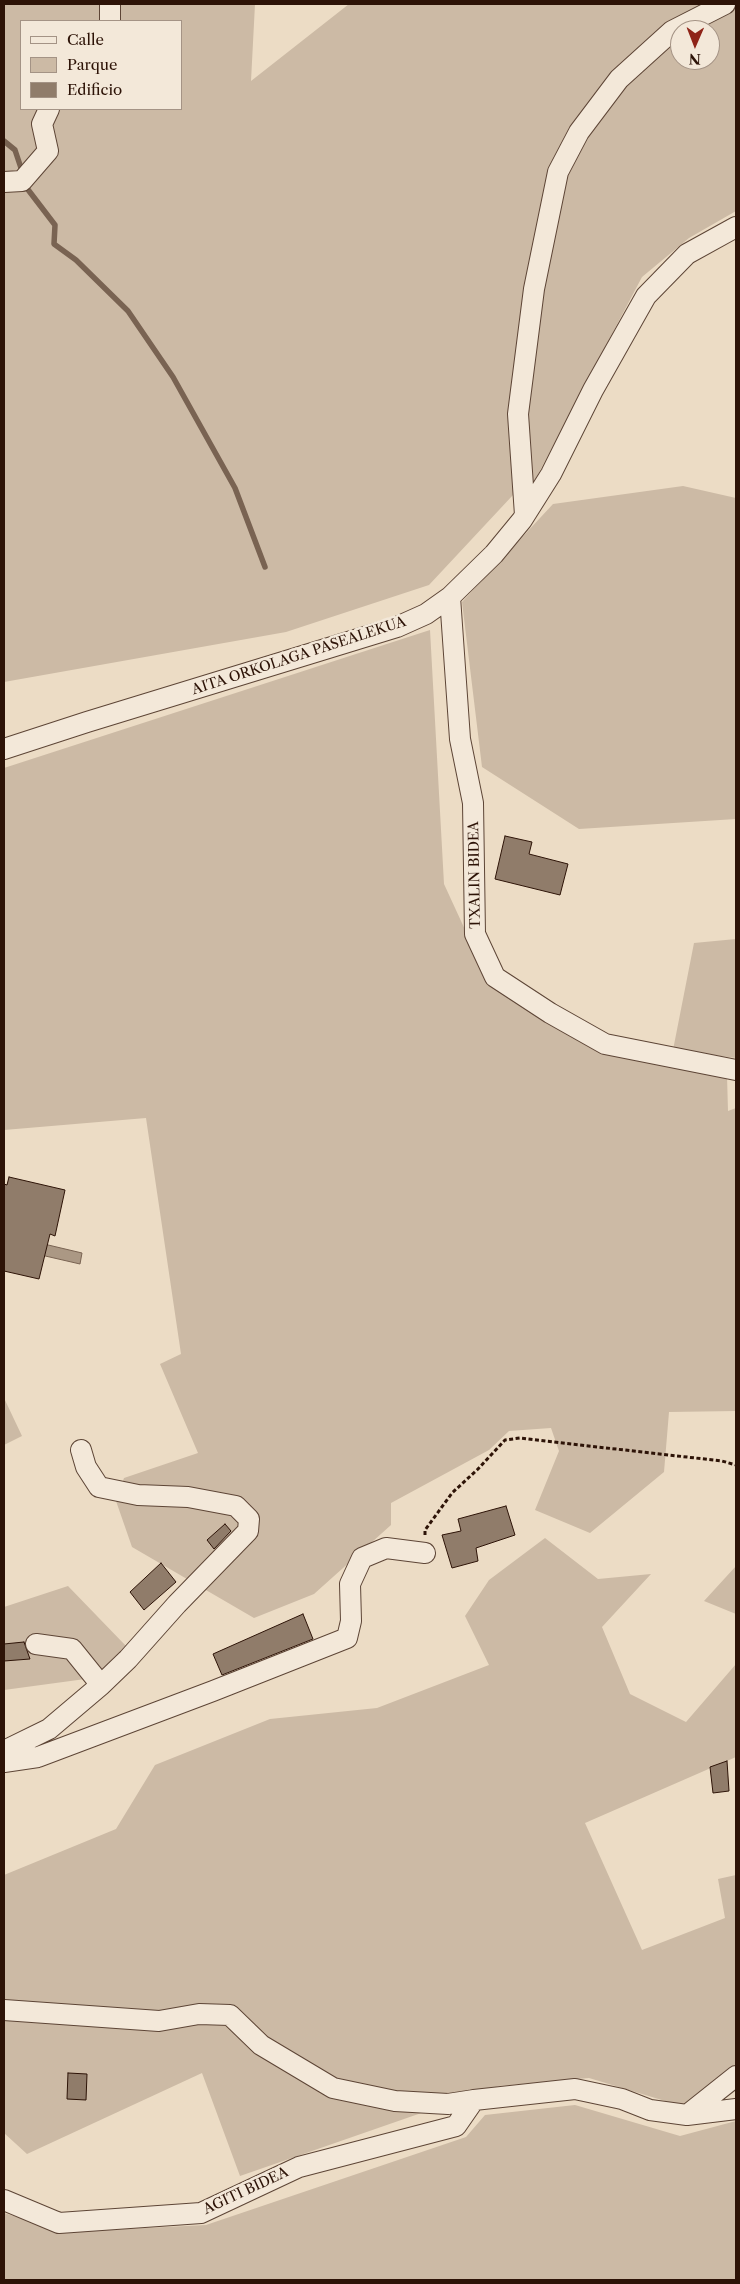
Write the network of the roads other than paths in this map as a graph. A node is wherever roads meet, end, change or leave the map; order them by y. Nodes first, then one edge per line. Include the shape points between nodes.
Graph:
1 (110, 4) edge
2 (725, 4) edge
3 (110, 20) edge
4 (49, 110) edge
5 (4, 182) edge
6 (736, 227) edge
7 (525, 515) junction
8 (450, 597) junction
9 (4, 749) edge
10 (736, 1070) edge
11 (81, 1450) dead end
12 (425, 1553) road end
13 (36, 1644) dead end
14 (100, 1685) junction
15 (4, 1751) edge
16 (4, 1762) edge
17 (4, 2010) edge
18 (736, 2076) edge
19 (474, 2100) junction
20 (736, 2109) edge
21 (687, 2115) junction
22 (4, 2200) edge

1 - 3 street
2 - 7 street via 672,30 619,79 579,132 558,172 534,289 518,414
4 - 5 street via 42,124 48,150 22,181
6 - 7 street, AITA ORKOLAGA PASEALEKUA via 687,254 646,296 551,474
7 - 8 street, AITA ORKOLAGA PASEALEKUA via 494,554
8 - 9 street, AITA ORKOLAGA PASEALEKUA via 426,614 397,627
8 - 10 street, TXALIN BIDEA via 460,738 473,803 475,934 495,977 606,1044
11 - 14 street via 86,1467 99,1487 138,1495 188,1497 236,1506 249,1519 248,1531
12 - 16 street via 386,1548 362,1558 350,1584 351,1621 347,1638 38,1756
13 - 14 street via 72,1649
14 - 15 street via 50,1729
17 - 19 street via 160,2021 199,2014 230,2015 261,2045 333,2088 395,2101 448,2104
18 - 21 street
19 - 21 street via 574,2089 650,2110
19 - 22 street, AGITI BIDEA via 456,2126 299,2167 201,2213 59,2223
20 - 21 street

